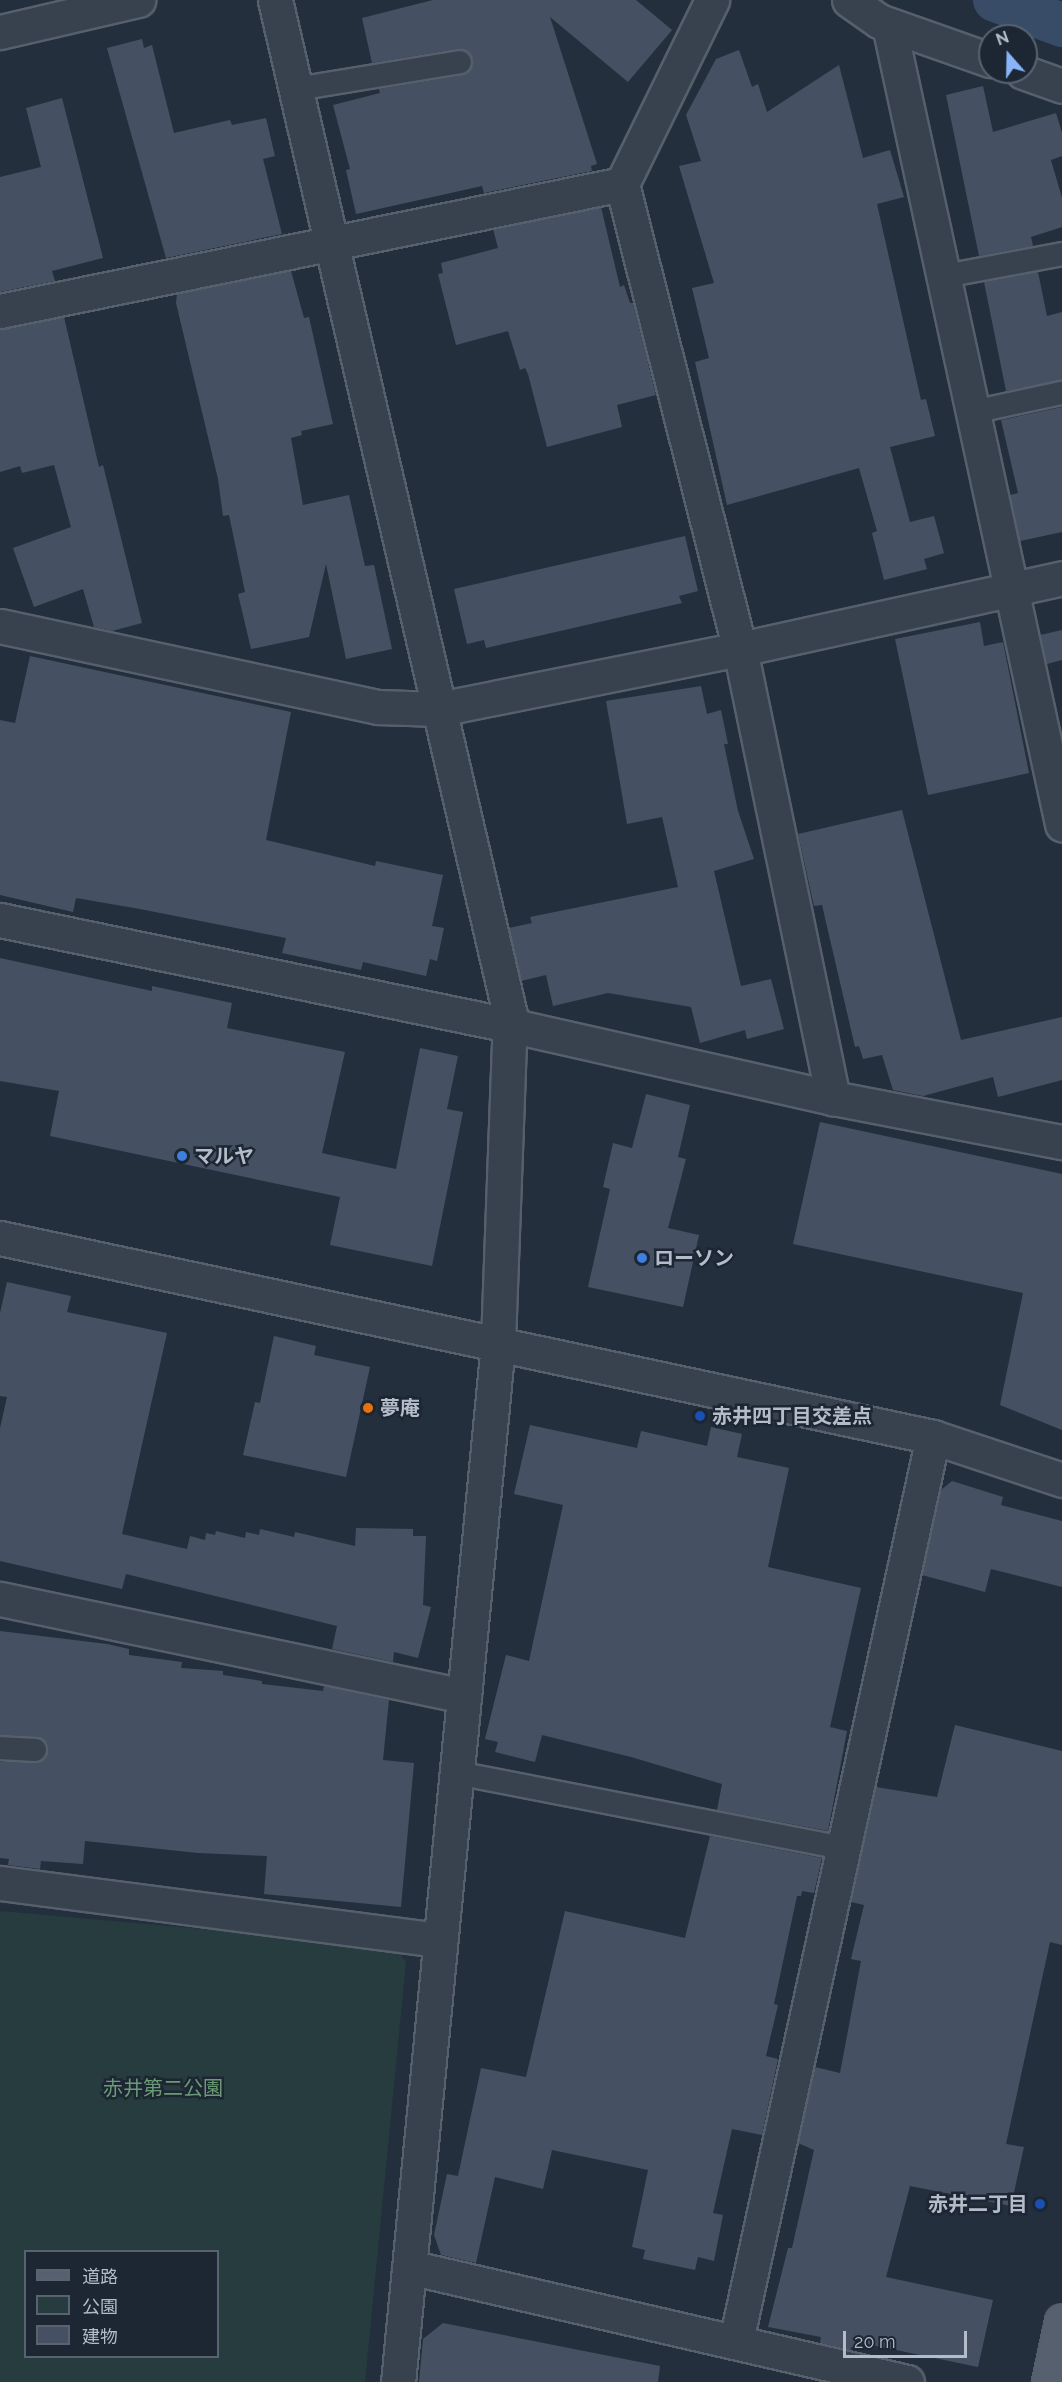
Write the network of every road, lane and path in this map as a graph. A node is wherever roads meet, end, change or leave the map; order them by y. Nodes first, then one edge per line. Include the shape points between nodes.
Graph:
1 (138, 0) edge
2 (275, 0) edge
3 (712, 0) edge
4 (849, 0) edge
5 (889, 25) junction
6 (0, 32) edge
7 (978, 56) edge
8 (459, 62) dead end
9 (1038, 77) edge
10 (1062, 86) edge
11 (296, 89) junction
12 (622, 184) junction
13 (332, 244) junction
14 (1062, 254) edge
15 (945, 276) junction
16 (0, 311) edge
17 (1062, 393) edge
18 (974, 412) junction
19 (1062, 578) edge
20 (1009, 589) junction
21 (0, 626) edge
22 (740, 649) junction
23 (439, 709) junction
24 (1062, 824) edge
25 (0, 920) edge
26 (510, 1025) junction
27 (833, 1098) junction
28 (1062, 1142) edge
29 (0, 1238) edge
30 (498, 1344) junction
31 (933, 1437) junction
32 (1062, 1480) edge
33 (0, 1599) edge
34 (464, 1696) junction
35 (0, 1748) edge
36 (35, 1750) dead end
37 (457, 1773) junction
38 (843, 1848) junction
39 (0, 1883) edge
40 (441, 1940) junction
41 (409, 2267) junction
42 (1062, 2321) edge
43 (736, 2341) junction
44 (398, 2382) edge
45 (907, 2382) edge
46 (1049, 2382) edge

1 - 6 street
2 - 11 street
3 - 12 street
4 - 5 street
5 - 7 street
5 - 15 street
8 - 11 lane
9 - 10 street
11 - 13 street
12 - 13 street
12 - 22 street
13 - 16 street
13 - 23 street
14 - 15 lane
15 - 18 street
17 - 18 lane
18 - 20 street
19 - 20 street
20 - 22 street
20 - 24 street
21 - 23 street via 378,707
22 - 23 street
22 - 27 street
23 - 26 street
25 - 26 street
26 - 27 street
26 - 30 street
27 - 28 street
29 - 30 street
30 - 31 street
30 - 34 street
31 - 32 street
31 - 38 street
33 - 34 street
34 - 37 street
35 - 36 lane
37 - 38 lane
37 - 40 street
38 - 43 street
39 - 40 street
40 - 41 street
41 - 43 street
41 - 44 street
42 - 46 main road
43 - 45 street

